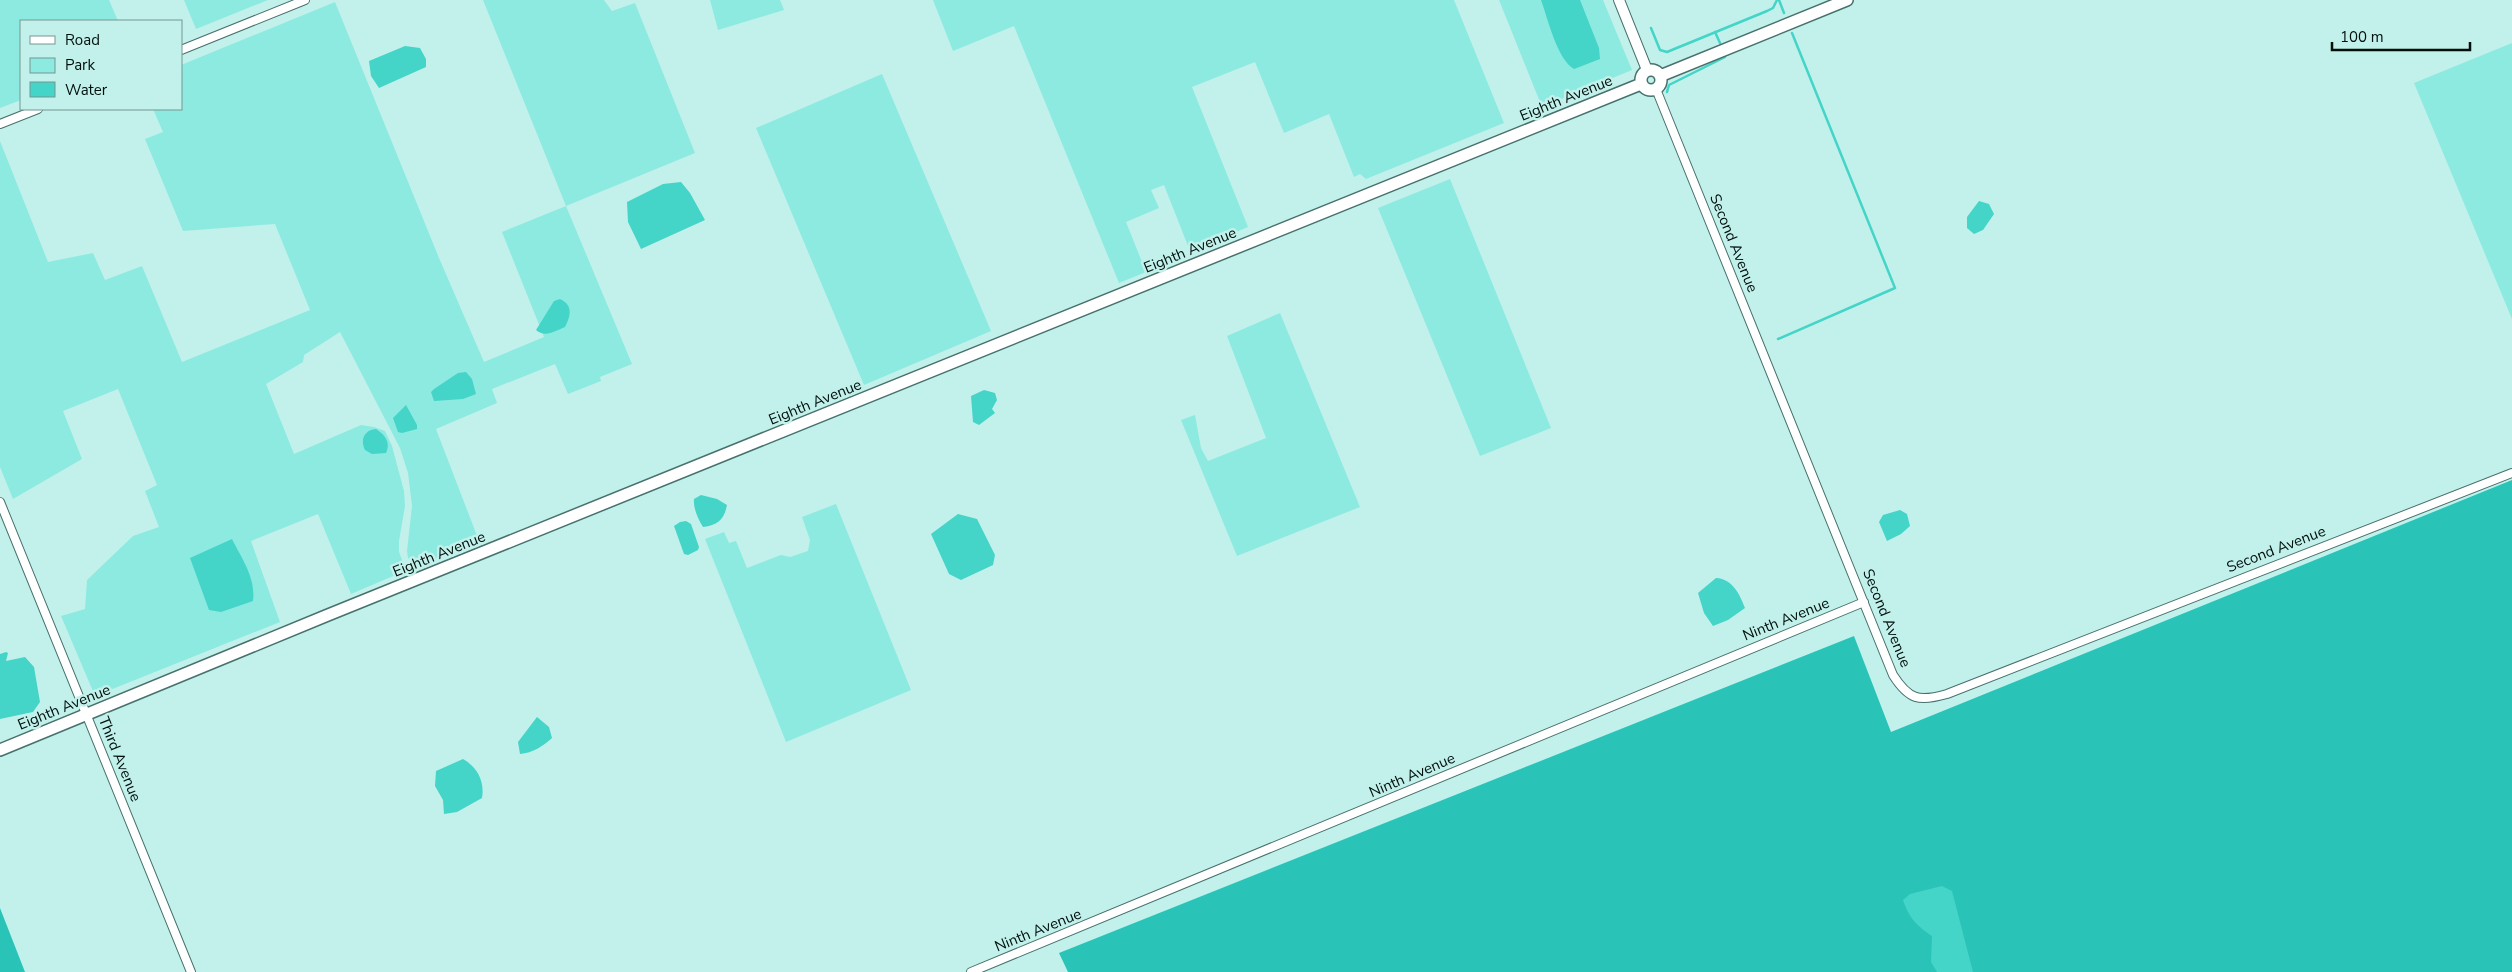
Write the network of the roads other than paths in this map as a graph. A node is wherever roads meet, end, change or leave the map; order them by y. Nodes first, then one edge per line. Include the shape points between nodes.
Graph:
1 (305, 0) edge
2 (1619, 0) edge
3 (1847, 0) edge
4 (182, 50) edge
5 (1647, 70) junction
6 (1660, 76) junction
7 (1642, 84) junction
8 (1656, 89) junction
9 (35, 110) edge
10 (0, 124) edge
11 (2512, 473) edge
12 (0, 502) edge
13 (1864, 602) junction
14 (87, 714) junction
15 (0, 750) edge
16 (191, 972) edge
17 (971, 972) edge

1 - 4 street
2 - 5 street
3 - 6 main road
5 - 6 main road via 1654,70
5 - 7 main road via 1641,78
6 - 8 main road
7 - 8 main road via 1649,90
7 - 14 main road, Eighth Avenue
8 - 13 street, Second Avenue
9 - 10 street
11 - 13 street, Second Avenue via 1926,700 1902,690
12 - 14 street, Third Avenue
13 - 17 street, Ninth Avenue
14 - 15 main road, Eighth Avenue
14 - 16 street, Third Avenue

